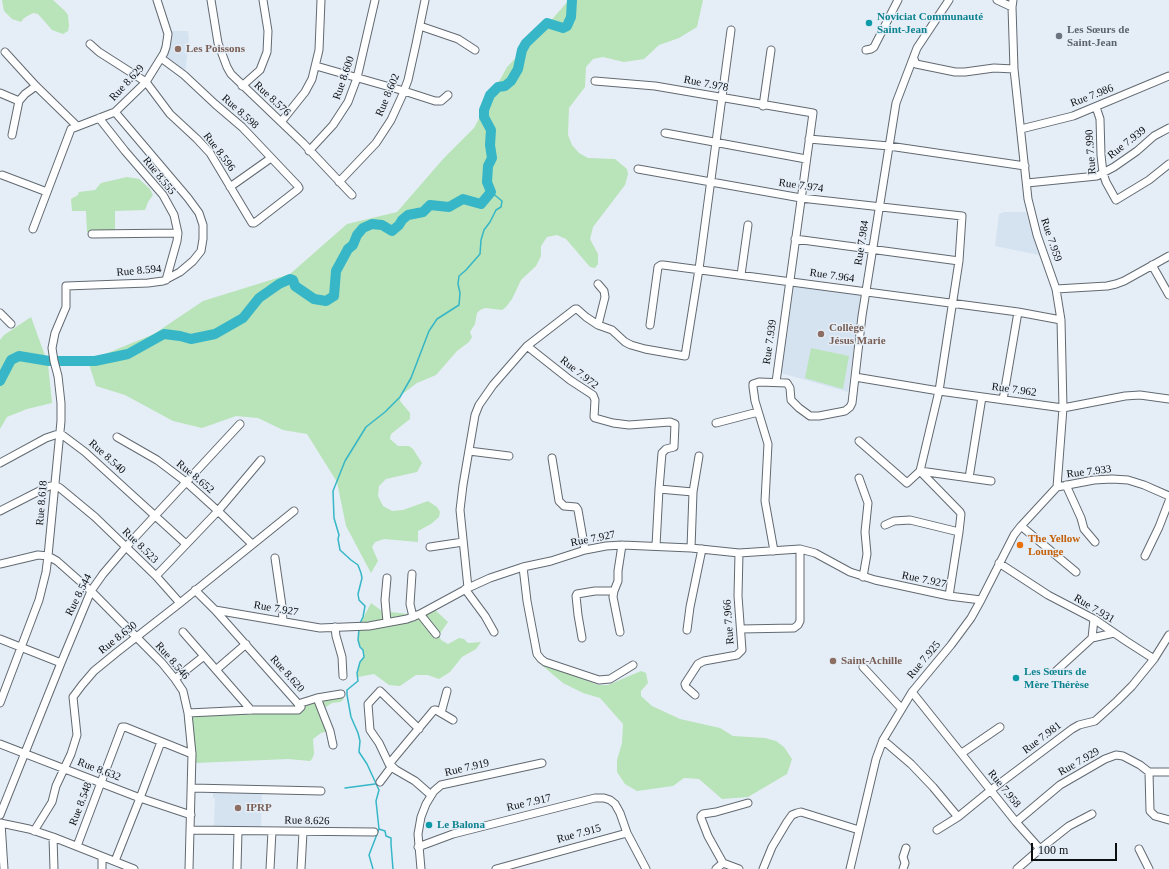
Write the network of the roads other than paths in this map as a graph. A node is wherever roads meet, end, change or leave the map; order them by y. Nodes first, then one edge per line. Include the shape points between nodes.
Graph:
1 (157, 0) edge
2 (211, 0) edge
3 (263, 0) edge
4 (321, 0) edge
5 (375, 0) edge
6 (425, 0) edge
7 (898, 0) edge
8 (949, 0) edge
9 (997, 0) edge
10 (1012, 4) edge
11 (420, 26) junction
12 (731, 30) dead end
13 (90, 44) dead end
14 (475, 50) dead end
15 (771, 50) dead end
16 (866, 50) dead end
17 (4, 52) dead end
18 (161, 58) junction
19 (914, 59) junction
20 (316, 66) junction
21 (1014, 69) junction
22 (1169, 76) edge
23 (357, 78) junction
24 (595, 81) dead end
25 (146, 82) junction
26 (36, 86) junction
27 (242, 86) junction
28 (404, 91) junction
29 (0, 93) edge
30 (448, 95) dead end
31 (722, 99) junction
32 (19, 101) junction
33 (763, 106) junction
34 (1096, 107) junction
35 (115, 112) junction
36 (813, 114) joint
37 (99, 118) junction
38 (281, 122) junction
39 (77, 126) junction
40 (1169, 128) edge
41 (1021, 129) junction
42 (665, 133) dead end
43 (12, 135) dead end
44 (809, 139) junction
45 (716, 143) junction
46 (889, 146) junction
47 (309, 151) junction
48 (270, 158) junction
49 (806, 159) junction
50 (1169, 164) edge
51 (1025, 166) junction
52 (638, 169) dead end
53 (1103, 173) junction
54 (2, 175) dead end
55 (339, 182) junction
56 (711, 182) junction
57 (1027, 183) junction
58 (230, 187) junction
59 (47, 192) junction
60 (352, 195) dead end
61 (801, 198) junction
62 (880, 206) junction
63 (252, 223) joint
64 (748, 225) dead end
65 (33, 229) dead end
66 (178, 233) junction
67 (92, 234) dead end
68 (796, 239) junction
69 (873, 250) junction
70 (1169, 256) edge
71 (959, 261) junction
72 (1152, 265) junction
73 (699, 269) junction
74 (741, 275) junction
75 (166, 280) junction
76 (790, 282) junction
77 (598, 284) dead end
78 (1056, 289) junction
79 (866, 292) junction
80 (1169, 295) edge
81 (953, 303) junction
82 (1018, 312) junction
83 (0, 313) edge
84 (1061, 320) junction
85 (11, 324) dead end
86 (598, 325) junction
87 (650, 325) dead end
88 (527, 346) junction
89 (856, 377) junction
90 (776, 382) junction
91 (939, 391) junction
92 (982, 397) junction
93 (1169, 399) edge
94 (1003, 400) junction
95 (61, 403) joint
96 (1063, 408) junction
97 (758, 412) junction
98 (716, 423) dead end
99 (240, 424) dead end
100 (61, 434) junction
101 (117, 437) dead end
102 (859, 441) dead end
103 (469, 451) junction
104 (509, 456) dead end
105 (698, 456) dead end
106 (552, 458) dead end
107 (261, 460) dead end
108 (0, 463) edge
109 (920, 471) junction
110 (859, 478) dead end
111 (969, 478) junction
112 (991, 481) dead end
113 (186, 482) junction
114 (54, 485) junction
115 (1066, 485) junction
116 (1058, 486) junction
117 (659, 489) junction
118 (693, 492) junction
119 (1169, 496) edge
120 (1169, 501) edge
121 (218, 510) junction
122 (0, 511) edge
123 (294, 511) dead end
124 (155, 516) junction
125 (885, 526) dead end
126 (1021, 526) junction
127 (959, 532) junction
128 (463, 542) junction
129 (1094, 542) dead end
130 (186, 544) junction
131 (252, 544) junction
132 (622, 544) junction
133 (656, 546) junction
134 (126, 547) junction
135 (430, 547) dead end
136 (691, 548) junction
137 (702, 549) junction
138 (800, 549) junction
139 (584, 550) junction
140 (774, 551) junction
141 (739, 553) junction
142 (48, 556) junction
143 (1145, 556) dead end
144 (275, 558) dead end
145 (999, 563) junction
146 (0, 564) edge
147 (522, 567) junction
148 (1076, 572) dead end
149 (412, 574) dead end
150 (156, 576) junction
151 (863, 577) junction
152 (387, 578) dead end
153 (467, 588) junction
154 (195, 590) junction
155 (91, 591) junction
156 (614, 591) junction
157 (949, 596) junction
158 (981, 600) junction
159 (180, 603) junction
160 (215, 610) junction
161 (417, 616) junction
162 (1094, 619) junction
163 (282, 621) junction
164 (387, 622) junction
165 (335, 627) junction
166 (741, 629) junction
167 (687, 630) dead end
168 (183, 632) dead end
169 (494, 632) dead end
170 (620, 632) dead end
171 (1114, 633) junction
172 (436, 634) dead end
173 (1169, 635) edge
174 (136, 638) junction
175 (582, 638) dead end
176 (1092, 638) junction
177 (0, 639) edge
178 (246, 644) junction
179 (22, 647) junction
180 (204, 656) junction
181 (1154, 659) junction
182 (61, 663) junction
183 (633, 665) dead end
184 (863, 667) dead end
185 (217, 670) junction
186 (1056, 671) dead end
187 (343, 676) dead end
188 (176, 679) junction
189 (447, 691) dead end
190 (912, 692) junction
191 (341, 694) dead end
192 (695, 695) dead end
193 (317, 698) junction
194 (0, 703) edge
195 (298, 704) junction
196 (901, 708) junction
197 (251, 710) junction
198 (441, 712) junction
199 (188, 713) junction
200 (452, 720) dead end
201 (1000, 726) dead end
202 (419, 729) junction
203 (883, 740) junction
204 (161, 742) junction
205 (0, 744) edge
206 (333, 745) dead end
207 (962, 753) junction
208 (25, 754) junction
209 (192, 754) junction
210 (542, 763) dead end
211 (391, 765) junction
212 (64, 769) junction
213 (1149, 772) junction
214 (1169, 772) edge
215 (101, 782) junction
216 (380, 782) dead end
217 (192, 788) junction
218 (990, 790) junction
219 (321, 791) dead end
220 (431, 795) junction
221 (140, 798) junction
222 (748, 803) dead end
223 (1092, 814) dead end
224 (0, 815) edge
225 (191, 815) junction
226 (958, 817) junction
227 (1169, 820) edge
228 (1016, 822) junction
229 (1, 823) edge
230 (191, 830) junction
231 (859, 830) junction
232 (936, 830) dead end
233 (34, 831) junction
234 (238, 831) junction
235 (272, 831) junction
236 (303, 832) junction
237 (374, 832) dead end
238 (627, 832) junction
239 (53, 837) junction
240 (77, 846) junction
241 (418, 847) junction
242 (906, 848) dead end
243 (1040, 849) junction
244 (1139, 849) dead end
245 (102, 857) junction
246 (115, 861) junction
247 (723, 863) junction
248 (4, 869) edge
249 (54, 869) edge
250 (102, 869) edge
251 (134, 869) edge
252 (189, 869) edge
253 (237, 869) edge
254 (270, 869) edge
255 (301, 869) edge
256 (421, 869) edge
257 (496, 869) edge
258 (646, 869) edge
259 (716, 869) edge
260 (739, 869) edge
261 (763, 869) edge
262 (850, 869) edge
263 (903, 869) edge
264 (1017, 869) edge
265 (1149, 869) edge

1 - 18 street, Rue 8.629 via 168,34
2 - 27 street, Rue 8.576 via 218,43 227,67
3 - 27 street via 268,31 267,52 260,70
4 - 20 street
5 - 23 street, Rue 8.600
6 - 11 street, Rue 8.602
7 - 16 street via 874,47
8 - 19 street, Rue 7.984 via 917,48
9 - 10 street
10 - 21 street, Rue 7.959
11 - 14 street via 458,39
11 - 28 street, Rue 8.602
12 - 31 street
13 - 25 street
15 - 33 street
17 - 26 street
18 - 25 street, Rue 8.629
18 - 48 street, Rue 8.598 via 242,127
19 - 21 street via 916,64 954,72
19 - 46 street, Rue 7.984 via 896,103
20 - 23 street
20 - 38 street via 305,92
21 - 41 street, Rue 7.959
22 - 34 street, Rue 7.986
23 - 28 street
23 - 47 street, Rue 8.600 via 341,114
24 - 31 street, Rue 7.978 via 655,86
25 - 35 street, Rue 8.629
25 - 58 street, Rue 8.596 via 170,114 210,153
26 - 32 street
26 - 39 street
27 - 38 street, Rue 8.576
28 - 30 street via 435,101 441,101
28 - 55 street, Rue 8.602 via 391,120 376,143
29 - 32 street
31 - 33 street, Rue 7.978
31 - 45 street
32 - 43 street
33 - 36 street, Rue 7.978
34 - 41 street, Rue 7.986 via 1073,116
34 - 53 street, Rue 7.990 via 1100,119
35 - 37 street, Rue 8.629
35 - 75 street, Rue 8.594 via 188,198 202,221 201,250 193,261
36 - 44 street, Rue 7.939
37 - 39 street, Rue 8.629
37 - 66 street, Rue 8.555 via 162,195 174,215
38 - 47 street, Rue 8.576
39 - 59 street via 69,132
40 - 53 street, Rue 7.939
41 - 51 street, Rue 7.959
42 - 45 street
44 - 46 street
44 - 49 street, Rue 7.939
45 - 49 street
45 - 56 street
46 - 51 street
46 - 62 street, Rue 7.984
47 - 55 street, Rue 8.576
48 - 58 street
48 - 63 street, Rue 8.598 via 298,188
49 - 61 street, Rue 7.939
50 - 53 street, Rue 7.990 via 1116,200
51 - 57 street, Rue 7.959
52 - 56 street, Rue 7.974
53 - 57 street, Rue 7.939 via 1097,176
54 - 59 street
55 - 60 street, Rue 8.576
56 - 61 street, Rue 7.974
56 - 73 street
57 - 78 street, Rue 7.959 via 1032,218
58 - 63 street, Rue 8.596
59 - 65 street
61 - 62 street, Rue 7.974
61 - 68 street, Rue 7.939
62 - 69 street, Rue 7.984
62 - 71 street, Rue 7.974 via 962,216
64 - 74 street
66 - 67 street
66 - 75 street, Rue 8.555
68 - 69 street
68 - 76 street, Rue 7.939
69 - 71 street
69 - 79 street, Rue 7.984
70 - 72 street
71 - 81 street
72 - 78 street via 1124,281 1107,286
72 - 80 street
73 - 74 street, Rue 7.964
73 - 86 street via 684,356 631,345 612,330
73 - 87 street, Rue 7.964 via 663,265 658,268
74 - 76 street, Rue 7.964
75 - 95 street, Rue 8.594 via 66,286 66,307 55,333 52,348
76 - 79 street, Rue 7.964
76 - 90 street, Rue 7.939
77 - 86 street via 605,297
78 - 84 street, Rue 7.959
79 - 81 street, Rue 7.964
79 - 89 street, Rue 7.984
81 - 82 street, Rue 7.964
81 - 91 street
82 - 84 street, Rue 7.964
82 - 94 street
83 - 85 street
84 - 96 street, Rue 7.959
86 - 88 street via 575,309
88 - 103 street via 479,405
88 - 117 street, Rue 7.972 via 593,395 595,418 613,423 675,424 674,447 662,453
89 - 90 street, Rue 7.984 via 850,407 845,411 814,417 804,413 794,404 787,383
89 - 91 street, Rue 7.962
90 - 97 street, Rue 7.939 via 754,384
91 - 92 street, Rue 7.962
91 - 109 street
92 - 94 street, Rue 7.962
92 - 111 street
93 - 96 street, Rue 7.962 via 1140,395 1125,396
94 - 96 street, Rue 7.962
95 - 100 street, Rue 8.618
96 - 116 street, Rue 7.959
97 - 98 street
97 - 140 street, Rue 7.939 via 768,444 765,501
99 - 113 street, Rue 8.544
100 - 108 street via 46,438
100 - 114 street, Rue 8.618
100 - 124 street, Rue 8.540 via 85,452
101 - 113 street, Rue 8.652
102 - 109 street via 907,483
103 - 104 street
103 - 128 street via 460,510
105 - 118 street
106 - 139 street via 561,504 576,507 578,510
107 - 121 street, Rue 8.523
109 - 111 street
109 - 127 street via 960,512
110 - 151 street via 868,503 865,532 867,554
111 - 112 street
113 - 121 street, Rue 8.652
113 - 124 street, Rue 8.544
114 - 122 street
114 - 134 street, Rue 8.523 via 83,507
114 - 142 street, Rue 8.618
115 - 116 street, Rue 7.933
115 - 119 street, Rue 7.933 via 1094,480 1128,480
115 - 129 street via 1084,529
116 - 126 street, Rue 7.925
117 - 118 street
117 - 133 street
118 - 136 street
120 - 143 street via 1160,527
121 - 130 street, Rue 8.523
121 - 131 street, Rue 8.652
123 - 131 street, Rue 8.630
124 - 130 street, Rue 8.540
124 - 134 street, Rue 8.544
125 - 127 street via 894,521 910,520
126 - 145 street, Rue 7.925
126 - 148 street
127 - 157 street
128 - 135 street
128 - 153 street
130 - 150 street, Rue 8.523
131 - 154 street, Rue 8.630
132 - 133 street, Rue 7.927
132 - 139 street, Rue 7.927
132 - 156 street via 618,581
133 - 136 street, Rue 7.927
134 - 150 street, Rue 8.523
134 - 155 street, Rue 8.544
136 - 137 street, Rue 7.927
137 - 141 street, Rue 7.927
137 - 167 street
138 - 140 street, Rue 7.927
138 - 151 street, Rue 7.927 via 815,553
138 - 166 street via 798,625 794,628
139 - 147 street, Rue 7.927
140 - 141 street, Rue 7.927
141 - 166 street, Rue 7.966 via 738,596
142 - 146 street
142 - 155 street, Rue 8.546
142 - 179 street, Rue 8.618 via 39,600
144 - 163 street
145 - 158 street, Rue 7.925
145 - 162 street, Rue 7.931 via 1048,595
147 - 153 street, Rue 7.927
147 - 183 street via 537,654 541,659 598,680 610,679
149 - 161 street via 410,604
150 - 159 street
151 - 157 street, Rue 7.927
152 - 164 street via 384,600
153 - 161 street, Rue 7.927
153 - 169 street
154 - 159 street, Rue 8.630
154 - 160 street, Rue 8.620
155 - 174 street, Rue 8.546
155 - 182 street, Rue 8.544
156 - 170 street via 613,601
156 - 175 street via 577,594
157 - 158 street, Rue 7.927
158 - 190 street, Rue 7.925 via 951,645
159 - 174 street, Rue 8.630
160 - 163 street, Rue 7.927
160 - 178 street, Rue 8.620
161 - 164 street, Rue 7.927
161 - 172 street
162 - 171 street, Rue 7.931
162 - 176 street
163 - 165 street, Rue 7.927 via 320,628
164 - 165 street, Rue 7.927 via 369,626
165 - 187 street via 342,657
166 - 192 street, Rue 7.966 via 740,653 701,662 694,669 685,684
168 - 180 street
171 - 176 street
171 - 181 street, Rue 7.931
173 - 181 street
174 - 188 street, Rue 8.546
174 - 212 street, Rue 8.630 via 94,671 73,697 77,734
176 - 186 street
177 - 179 street
178 - 185 street
178 - 195 street, Rue 8.620
179 - 182 street
179 - 194 street, Rue 8.618
180 - 185 street
180 - 188 street
181 - 218 street, Rue 7.981 via 1132,686 1095,721 1075,727
182 - 208 street, Rue 8.544
184 - 196 street
185 - 197 street
188 - 199 street, Rue 8.546
189 - 198 street
190 - 196 street, Rue 7.925
190 - 207 street, Rue 7.958
191 - 193 street
193 - 195 street
193 - 206 street
195 - 197 street, Rue 8.620 via 301,707 298,710
196 - 203 street, Rue 7.925
197 - 199 street, Rue 8.620
198 - 200 street
198 - 202 street via 434,710
199 - 209 street, Rue 8.546
201 - 207 street
202 - 211 street
202 - 211 street via 380,691 368,704 370,730
203 - 226 street via 911,764
203 - 231 street, Rue 7.925
204 - 209 street, Rue 8.548
204 - 215 street, Rue 8.548 via 122,728
204 - 221 street
205 - 208 street, Rue 8.632
207 - 218 street, Rue 7.958
208 - 212 street, Rue 8.632
208 - 224 street, Rue 8.544
209 - 217 street, Rue 8.546
210 - 220 street, Rue 7.919 via 442,785
211 - 216 street
211 - 220 street
212 - 215 street, Rue 8.632
212 - 233 street, Rue 8.630 via 52,802
213 - 214 street
213 - 227 street via 1150,810 1155,816
213 - 228 street, Rue 7.929 via 1123,756 1116,755 1105,759 1060,785
215 - 221 street, Rue 8.632
215 - 240 street, Rue 8.548
217 - 219 street
217 - 225 street, Rue 8.546
218 - 226 street, Rue 7.981
218 - 228 street, Rue 7.958
220 - 241 street, Rue 7.919 via 421,817
221 - 225 street, Rue 8.632
221 - 246 street
222 - 247 street via 703,814 701,818
223 - 243 street via 1069,826
225 - 230 street, Rue 8.546
226 - 232 street, Rue 7.981
228 - 243 street, Rue 7.958
229 - 233 street
229 - 248 street
230 - 234 street, Rue 8.626
230 - 252 street, Rue 8.546
231 - 261 street via 801,812 792,815 772,847
231 - 262 street, Rue 7.925
233 - 239 street
234 - 235 street, Rue 8.626
234 - 253 street
235 - 236 street, Rue 8.626
235 - 254 street
236 - 237 street, Rue 8.626
236 - 255 street
238 - 241 street, Rue 7.917 via 615,804 604,798 595,798 453,834
238 - 257 street, Rue 7.915
238 - 258 street
239 - 240 street
239 - 249 street
240 - 245 street
241 - 256 street, Rue 7.919
242 - 263 street
243 - 264 street
244 - 265 street
245 - 246 street
245 - 250 street
246 - 251 street
247 - 259 street
247 - 260 street

